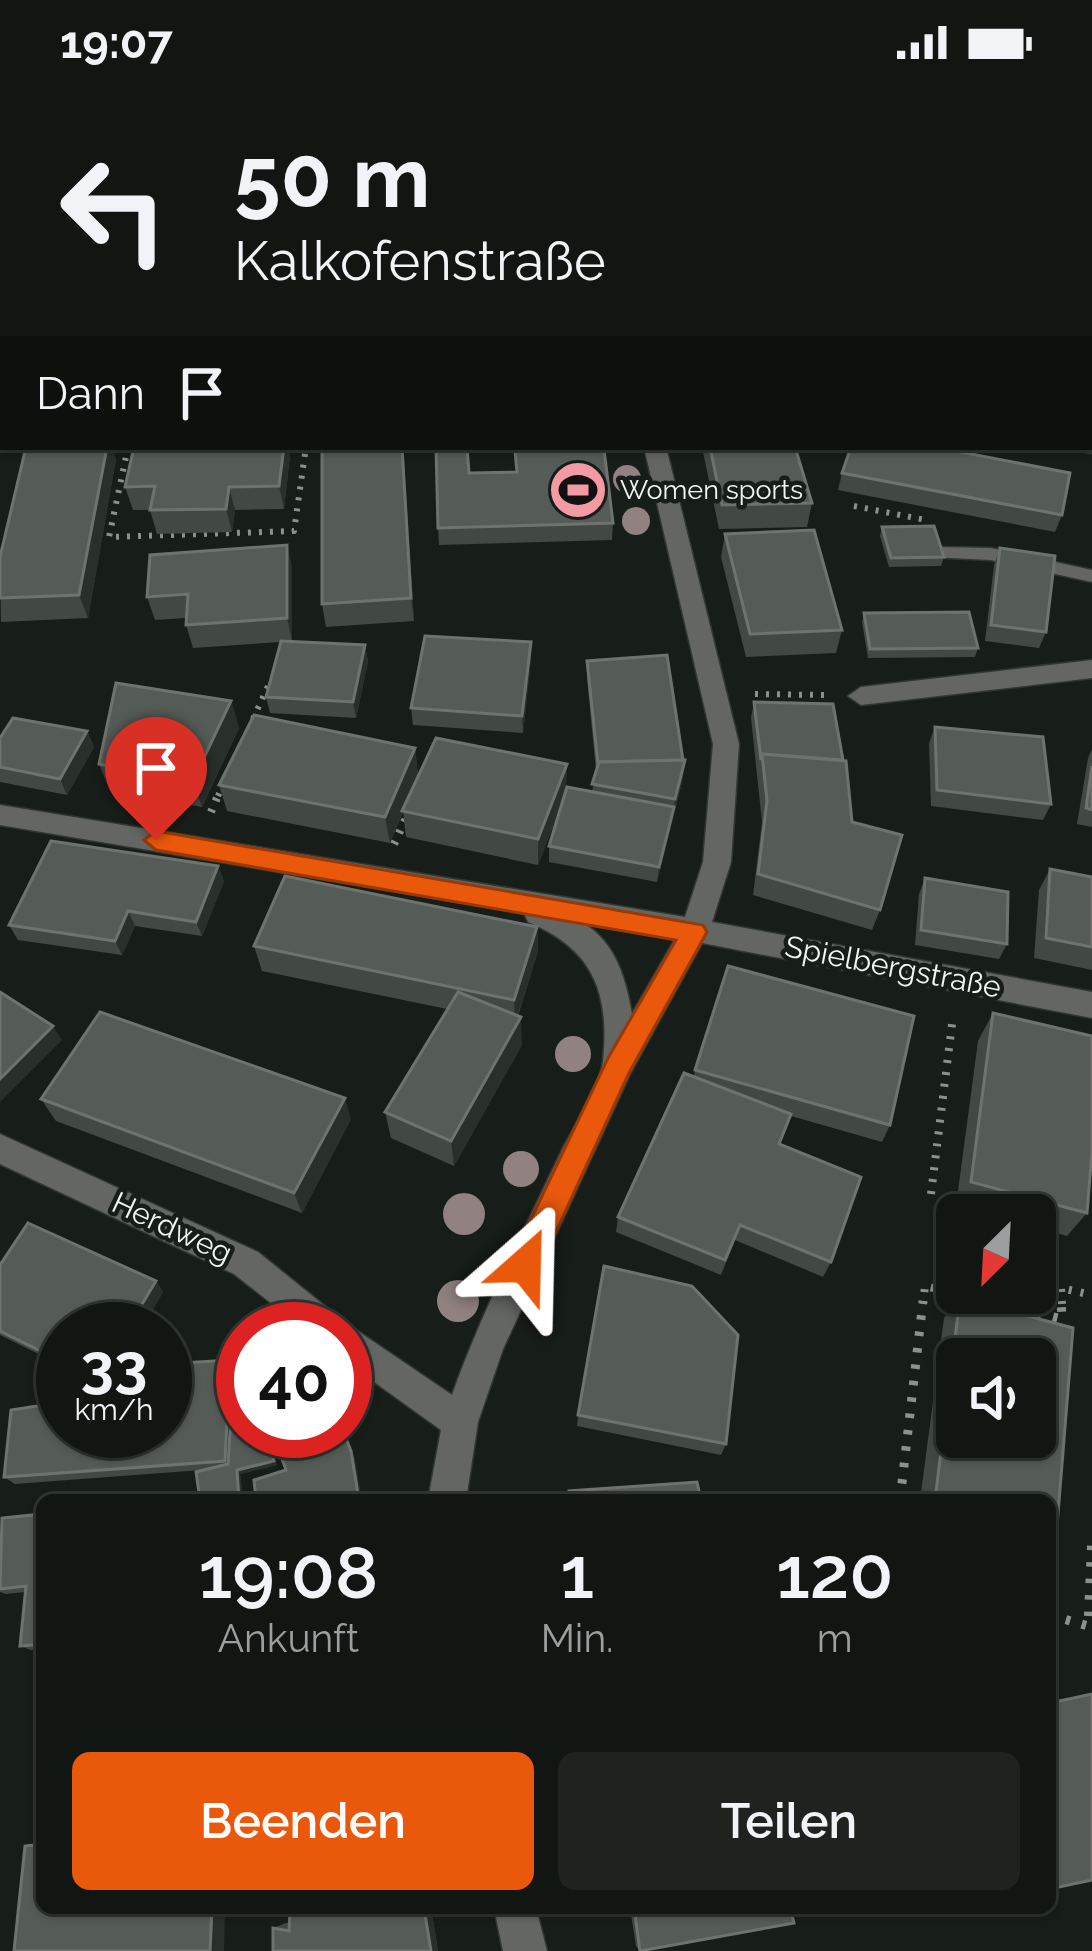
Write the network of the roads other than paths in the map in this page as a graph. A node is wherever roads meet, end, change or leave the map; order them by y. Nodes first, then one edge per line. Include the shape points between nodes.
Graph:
1 (656, 450) edge
2 (937, 553) edge
3 (1092, 575) edge
4 (1092, 669) edge
5 (861, 696) road end
6 (0, 815) edge
7 (481, 896) junction
8 (694, 932) junction
9 (1092, 1005) edge
10 (618, 1066) junction
11 (0, 1148) edge
12 (297, 1302) edge
13 (372, 1359) edge
14 (460, 1422) junction
15 (448, 1494) edge
16 (516, 1914) edge
17 (525, 1951) edge

1 - 8 street via 726,744 716,862
2 - 3 lane via 991,554
4 - 5 street
6 - 7 street
7 - 8 street, Spielbergstraße
7 - 10 street via 560,921 600,956 618,995
8 - 9 street, Spielbergstraße
8 - 10 street
10 - 14 street via 487,1345
11 - 12 street, Herdweg via 246,1263
13 - 14 street
14 - 15 street
16 - 17 street

